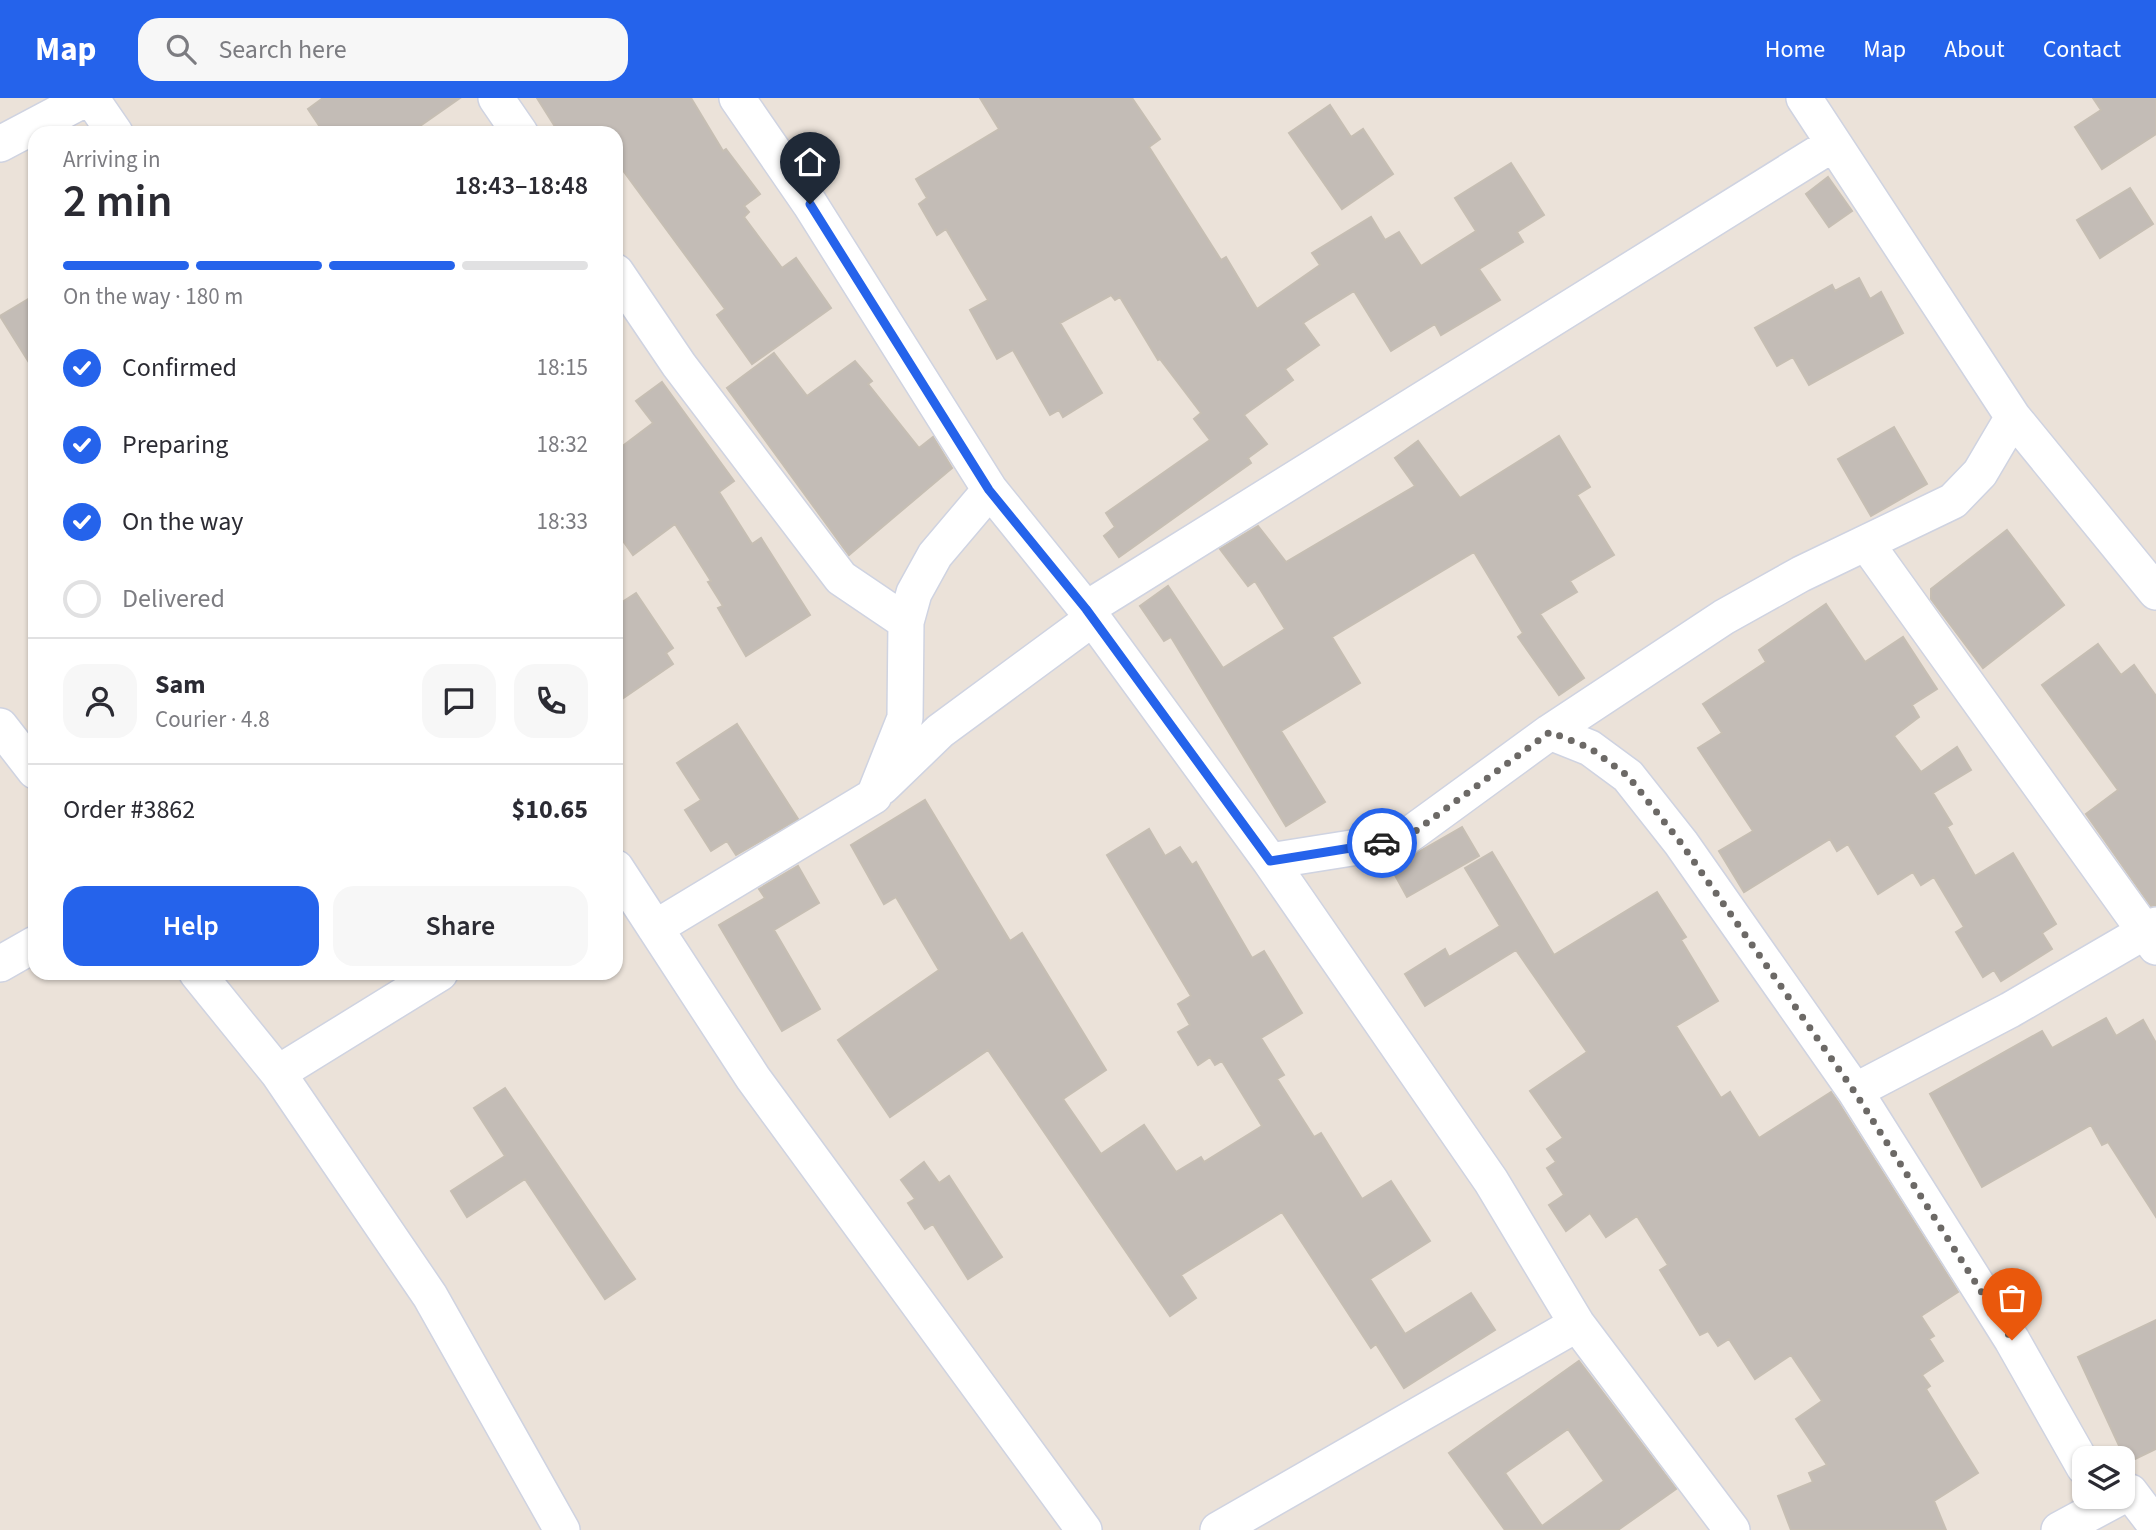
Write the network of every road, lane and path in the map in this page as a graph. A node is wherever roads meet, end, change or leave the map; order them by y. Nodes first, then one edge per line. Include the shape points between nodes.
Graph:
1 (89, 98) edge
2 (496, 98) edge
3 (737, 98) edge
4 (1804, 98) edge
5 (35, 126) edge
6 (110, 126) edge
7 (515, 126) edge
8 (28, 130) edge
9 (0, 144) edge
10 (1833, 145) junction
11 (623, 282) edge
12 (2013, 417) junction
13 (989, 490) junction
14 (1866, 543) junction
15 (2156, 592) edge
16 (1089, 614) junction
17 (906, 622) junction
18 (0, 726) edge
19 (1550, 732) junction
20 (28, 762) edge
21 (874, 796) junction
22 (1270, 861) junction
23 (623, 880) edge
24 (655, 928) junction
25 (2152, 934) edge
26 (28, 948) edge
27 (0, 964) edge
28 (203, 980) edge
29 (429, 980) edge
30 (278, 1073) junction
31 (1854, 1091) junction
32 (1577, 1324) junction
33 (2072, 1446) edge
34 (2135, 1506) edge
35 (2096, 1509) edge
36 (2156, 1526) edge
37 (562, 1530) edge
38 (1084, 1530) edge
39 (1218, 1530) edge
40 (1732, 1530) edge
41 (2059, 1530) edge

1 - 5 street
1 - 6 street
2 - 7 street
3 - 13 street via 810,204
4 - 10 street
8 - 9 street
10 - 12 street
10 - 16 street
11 - 17 street via 679,365 841,578
12 - 14 street via 1980,474 1953,501
12 - 15 street
13 - 16 street
13 - 17 street via 935,555 914,593
14 - 19 street via 1724,617
14 - 25 street
16 - 21 street via 940,731
16 - 22 street
17 - 21 street via 905,718
18 - 20 street
19 - 22 street via 1402,841
19 - 31 street via 1590,748 1628,776 1681,843
21 - 24 street
22 - 32 street via 1490,1181
23 - 24 street
24 - 38 street via 753,1078
25 - 31 street
26 - 27 street
28 - 30 street
29 - 30 street
30 - 37 street via 430,1296
31 - 33 street via 2012,1340
32 - 39 street
32 - 40 street
34 - 36 street
35 - 41 street

